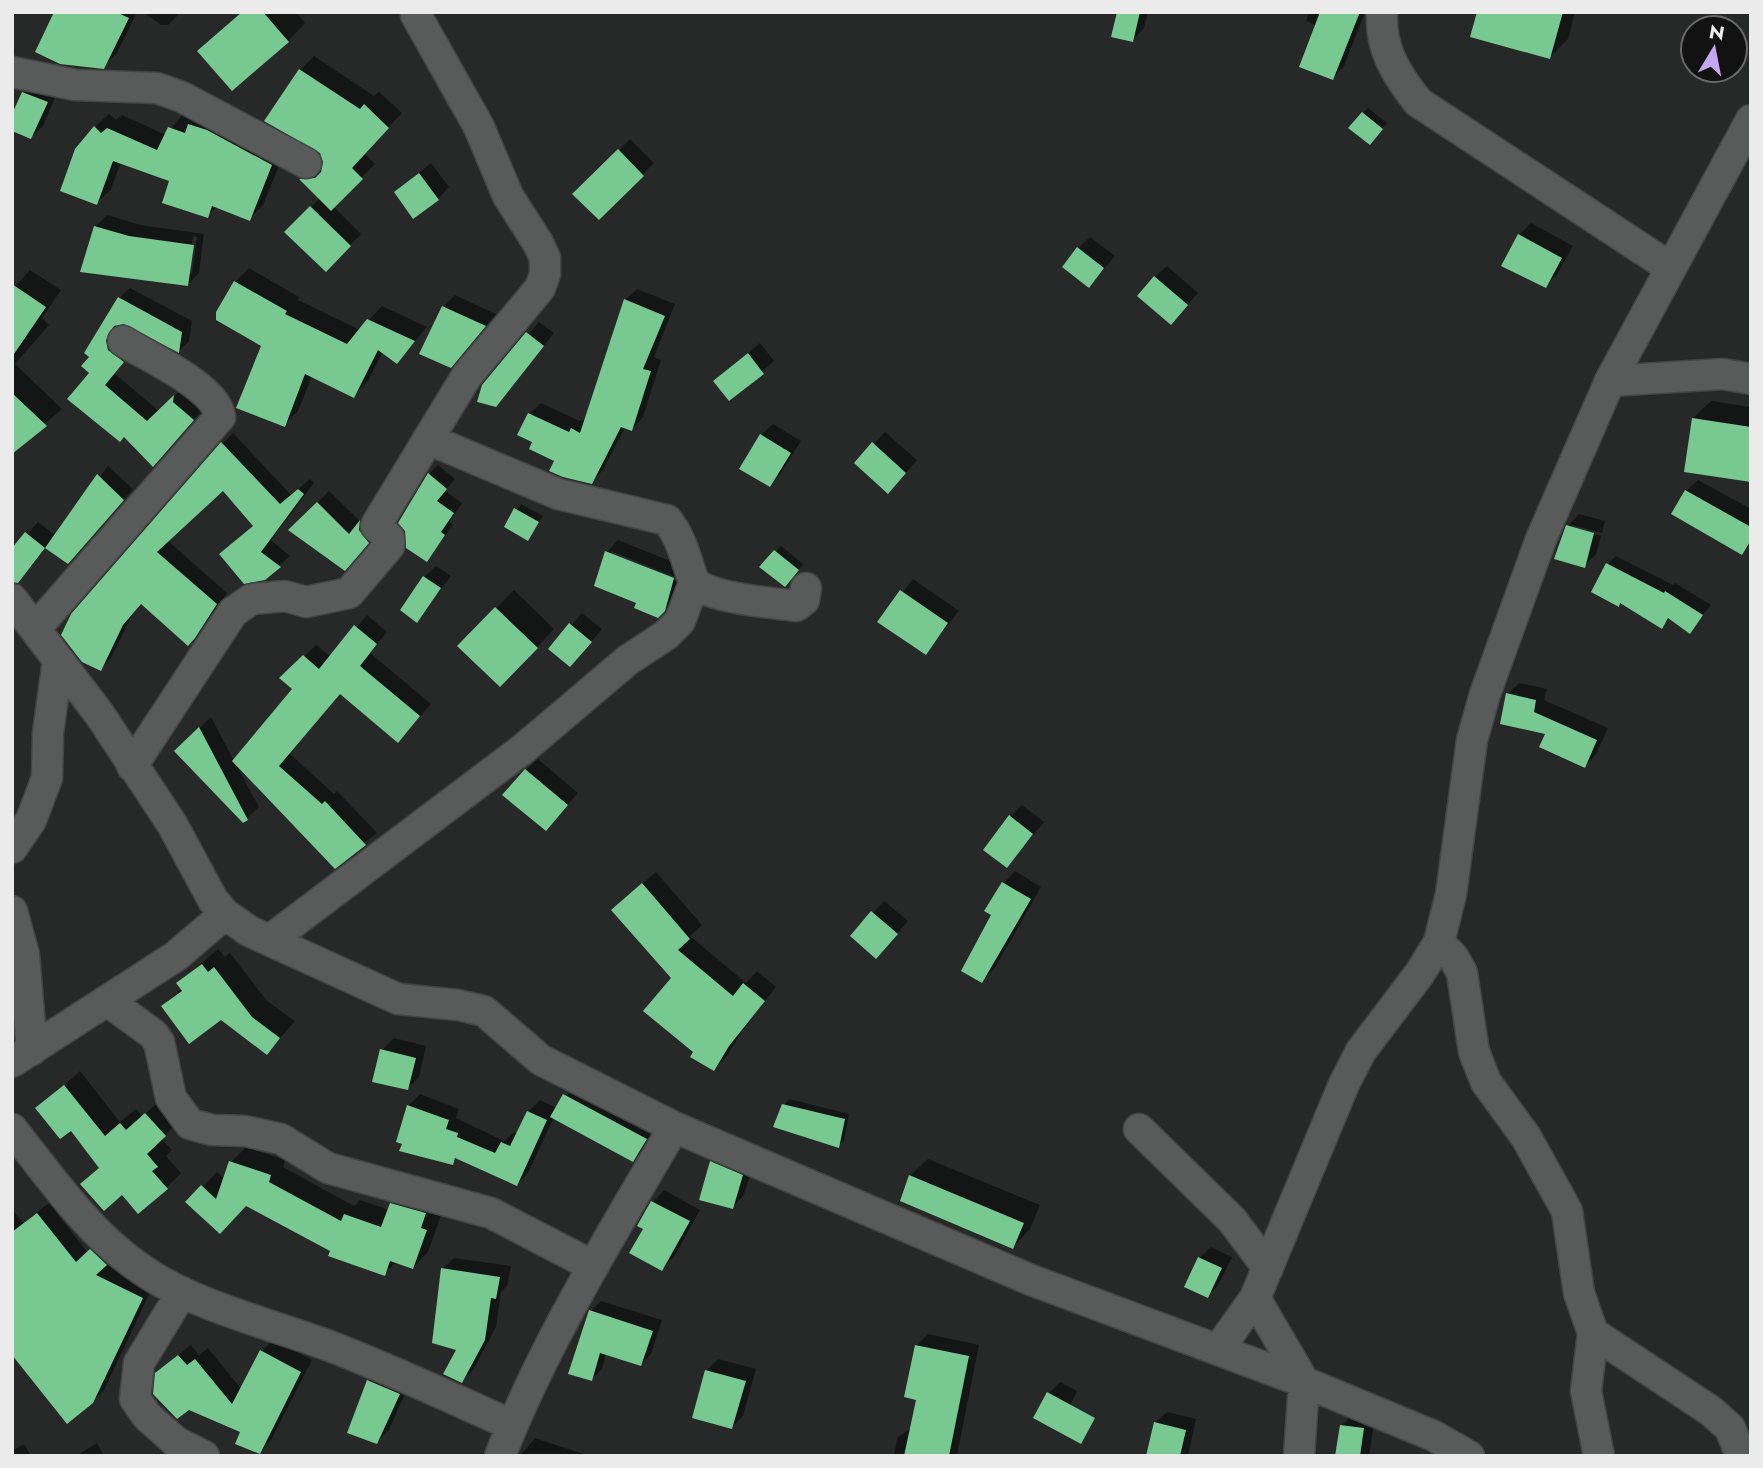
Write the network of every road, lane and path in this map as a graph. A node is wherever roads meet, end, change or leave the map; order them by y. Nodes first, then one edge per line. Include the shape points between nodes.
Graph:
1 (1382, 12) edge
2 (416, 15) dead end
3 (12, 72) edge
4 (1751, 120) edge
5 (306, 163) dead end
6 (1671, 268) junction
7 (122, 341) dead end
8 (1751, 379) edge
9 (1610, 381) junction
10 (428, 439) junction
11 (694, 583) junction
12 (806, 588) dead end
13 (12, 599) edge
14 (35, 629) junction
15 (58, 660) junction
16 (132, 766) junction
17 (12, 848) edge
18 (12, 911) edge
19 (225, 914) junction
20 (270, 940) junction
21 (1439, 942) junction
22 (108, 1002) junction
23 (22, 1056) edge
24 (674, 1127) junction
25 (12, 1129) edge
26 (1139, 1129) dead end
27 (593, 1266) junction
28 (1268, 1268) junction
29 (182, 1292) junction
30 (1255, 1298) junction
31 (1593, 1333) junction
32 (1218, 1350) junction
33 (1304, 1382) junction
34 (512, 1425) junction
35 (204, 1456) edge
36 (500, 1456) edge
37 (1299, 1456) edge
38 (1469, 1456) edge
39 (1599, 1456) edge
40 (1741, 1456) edge

1 - 6 street via 1385,50 1396,75 1418,103
2 - 10 street via 479,127 508,196 545,258 540,288 466,377
3 - 5 street via 75,85 157,88
4 - 6 street
6 - 9 street
7 - 14 street via 204,390 219,407 220,417
8 - 9 street via 1723,374
9 - 21 street via 1541,540 1485,694 1466,773 1451,894
10 - 11 street via 558,494 667,520 675,529
10 - 16 street via 376,526 389,538 389,546 349,593 306,602 285,596 252,599 233,612
11 - 12 street via 709,593 796,606 804,600
11 - 20 street via 680,621 666,635
13 - 14 street
14 - 15 street
15 - 16 street
15 - 17 street via 47,778 31,820
16 - 19 street
18 - 23 street via 24,955
19 - 20 street
19 - 22 street via 176,956
20 - 24 street via 398,999 484,1012 541,1060
21 - 28 street via 1361,1051
21 - 31 street via 1462,973 1474,1052 1486,1082 1526,1137 1567,1211 1579,1293
22 - 23 street
22 - 27 street via 159,1042 171,1098 190,1124 281,1139 328,1168 491,1213
24 - 27 street
24 - 32 street via 1031,1280
25 - 29 street via 113,1247
26 - 28 street via 1232,1220
27 - 34 street
28 - 30 street
29 - 34 street via 359,1357
29 - 35 street via 139,1363 135,1399 146,1416 176,1442
30 - 32 street
30 - 33 street
31 - 39 street via 1586,1391
31 - 40 street via 1711,1411 1730,1428
32 - 33 street
33 - 37 street
33 - 38 street via 1434,1436
34 - 36 street

